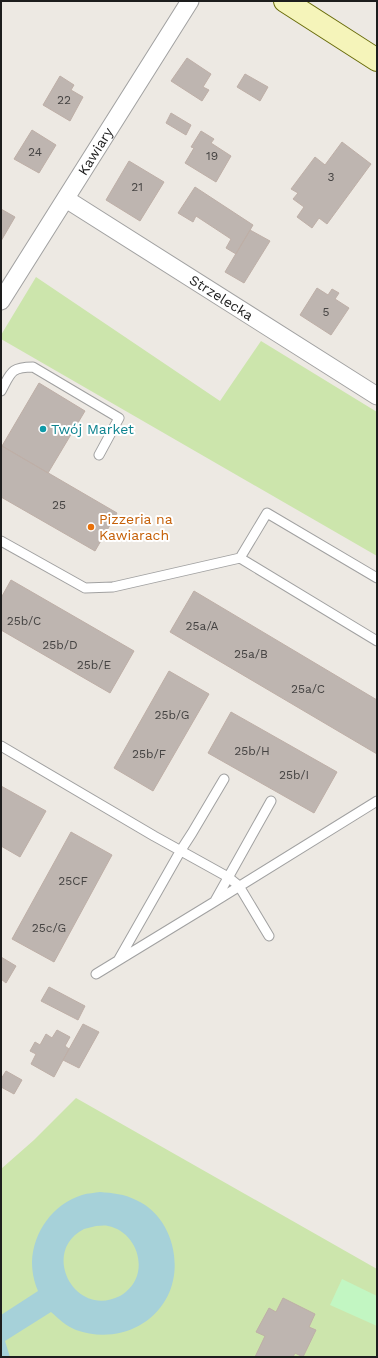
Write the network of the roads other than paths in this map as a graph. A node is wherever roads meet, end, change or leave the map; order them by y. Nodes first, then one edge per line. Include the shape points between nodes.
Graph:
1 (190, 1) edge
2 (285, 1) edge
3 (375, 54) edge
4 (66, 199) junction
5 (1, 301) edge
6 (1, 391) edge
7 (377, 396) edge
8 (99, 455) dead end
9 (1, 541) edge
10 (240, 558) junction
11 (377, 578) edge
12 (377, 640) edge
13 (1, 746) edge
14 (224, 779) dead end
15 (271, 801) dead end
16 (377, 801) edge
17 (181, 850) junction
18 (228, 877) junction
19 (239, 886) junction
20 (214, 902) junction
21 (269, 936) dead end
22 (119, 960) junction
23 (96, 974) dead end

1 - 4 street, Kawiary
2 - 3 street
4 - 5 street, Kawiary
4 - 7 street, Strzelecka
6 - 8 lane via 12,371 21,367 33,367 119,418
9 - 10 lane via 84,588 113,587
10 - 11 lane via 267,513
10 - 12 lane
13 - 17 lane
14 - 17 lane
15 - 18 lane
16 - 19 lane
17 - 18 lane
17 - 22 lane
18 - 19 lane
18 - 20 lane
19 - 20 lane
19 - 21 lane
20 - 22 lane
22 - 23 lane

